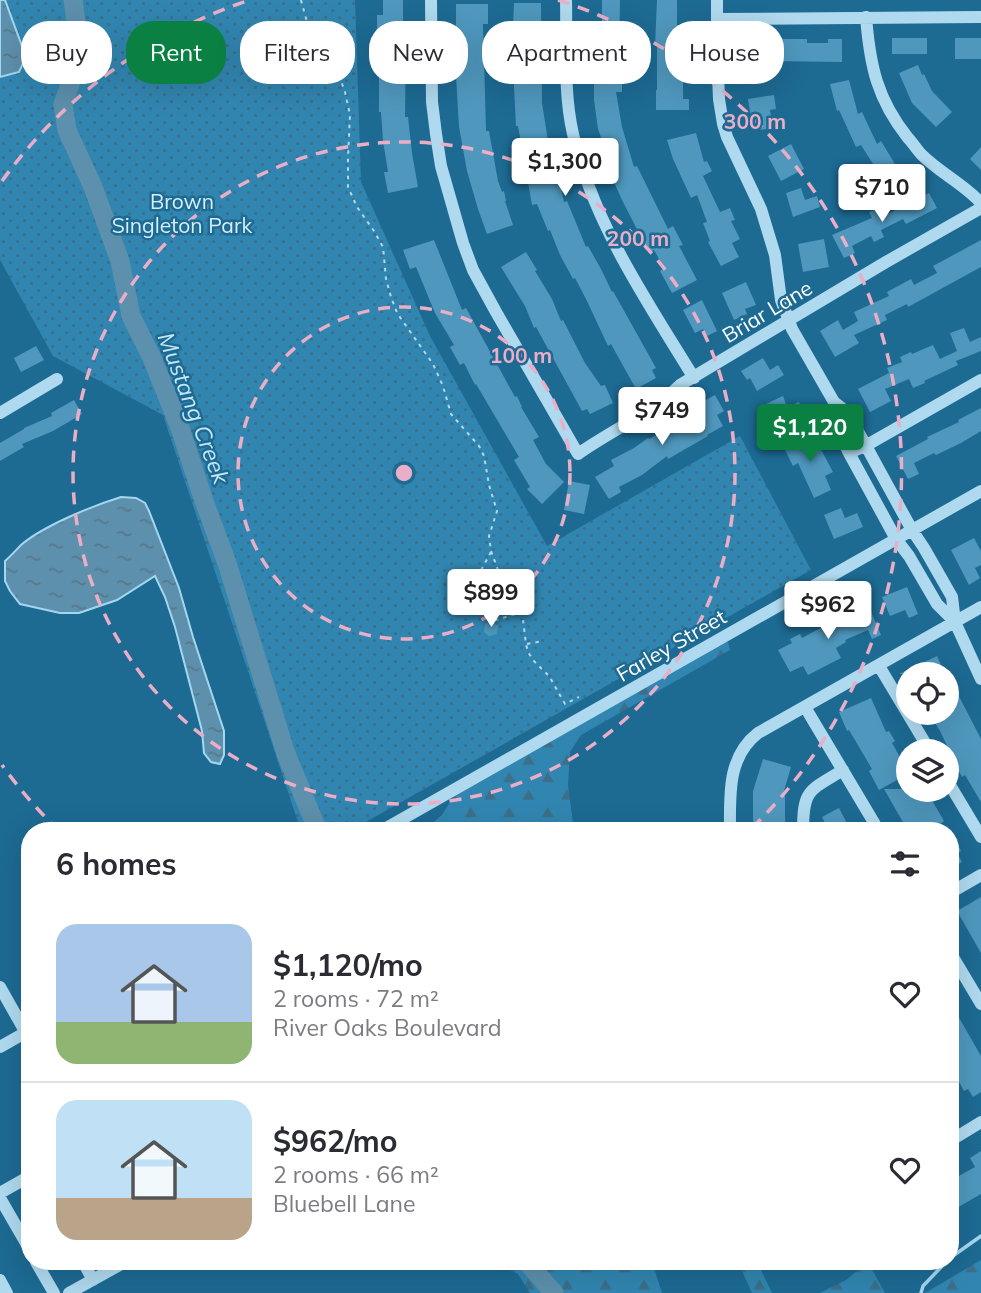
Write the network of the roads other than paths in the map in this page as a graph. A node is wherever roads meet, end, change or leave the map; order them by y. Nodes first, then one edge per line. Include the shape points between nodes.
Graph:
1 (431, 0) edge
2 (566, 0) edge
3 (717, 0) edge
4 (866, 17) junction
5 (981, 17) edge
6 (717, 19) junction
7 (981, 203) edge
8 (981, 208) edge
9 (788, 321) junction
10 (694, 378) junction
11 (57, 379) dead end
12 (981, 380) edge
13 (834, 402) junction
14 (0, 413) edge
15 (867, 445) junction
16 (849, 453) junction
17 (981, 491) edge
18 (912, 530) junction
19 (896, 539) junction
20 (981, 607) edge
21 (955, 622) junction
22 (879, 666) junction
23 (981, 679) edge
24 (805, 707) junction
25 (923, 739) edge
26 (842, 770) junction
27 (959, 799) edge
28 (397, 822) edge
29 (730, 822) edge
30 (803, 822) edge
31 (874, 822) edge
32 (981, 837) edge
33 (981, 875) edge
34 (959, 888) edge
35 (959, 967) edge
36 (0, 987) edge
37 (981, 1003) edge
38 (21, 1021) edge
39 (21, 1036) edge
40 (0, 1047) edge
41 (981, 1122) edge
42 (959, 1135) edge
43 (21, 1182) edge
44 (0, 1195) edge
45 (21, 1234) edge
46 (41, 1270) edge
47 (87, 1270) edge
48 (111, 1270) edge
49 (0, 1280) edge
50 (93, 1280) junction
51 (7, 1293) edge
52 (54, 1293) edge
53 (69, 1293) edge

1 - 10 street, Briar Lane via 436,134 463,243 473,270 578,454
2 - 10 street via 568,105 592,199
3 - 6 street
4 - 5 street
4 - 6 street
4 - 7 street via 874,75 899,127 921,155
6 - 9 street via 723,124 761,209
8 - 9 street, Briar Lane
9 - 10 street, Briar Lane
9 - 13 street
11 - 14 street
12 - 15 street
13 - 15 street via 848,413
13 - 16 street via 834,421
15 - 16 street
15 - 18 street
16 - 19 street
17 - 18 street, Farley Street
18 - 19 street, Farley Street
18 - 21 street via 952,597
19 - 21 street via 937,604
19 - 28 street, Farley Street
20 - 21 street
21 - 22 street
21 - 23 street
22 - 24 street
22 - 25 street
24 - 26 street
24 - 29 street via 747,741 732,779
26 - 30 street via 808,793
26 - 31 street
27 - 32 street
33 - 34 street
35 - 37 street
36 - 38 street
39 - 40 street
41 - 42 street
43 - 44 street
44 - 45 street
46 - 52 street
47 - 50 street
48 - 50 street
49 - 51 street
50 - 53 street

